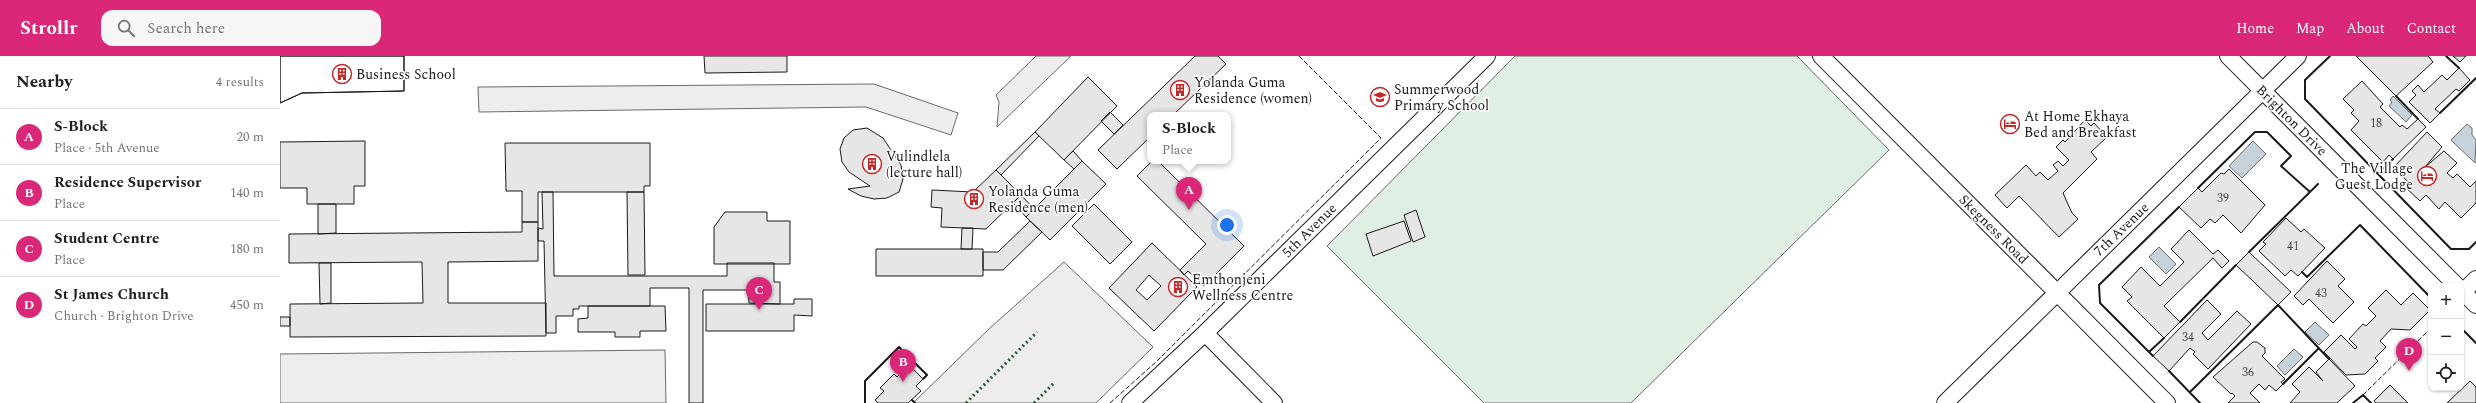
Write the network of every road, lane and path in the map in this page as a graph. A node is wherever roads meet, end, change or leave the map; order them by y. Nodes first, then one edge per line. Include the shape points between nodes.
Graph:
1 (1487, 56) edge
2 (1821, 56) edge
3 (2228, 56) edge
4 (2298, 56) edge
5 (2264, 92) junction
6 (2476, 279) edge
7 (2455, 283) edge
8 (2464, 287) edge
9 (2464, 292) edge
10 (2057, 293) junction
11 (2476, 305) edge
12 (1205, 333) junction
13 (1130, 403) edge
14 (1274, 403) edge
15 (1945, 403) edge
16 (2167, 403) edge

1 - 12 street, 5th Avenue
2 - 10 street, Skegness Road
3 - 5 street, Brighton Drive
4 - 5 street, 7th Avenue
5 - 7 street, Brighton Drive
5 - 10 street, 7th Avenue
6 - 8 street
9 - 11 street, Brighton Drive
10 - 15 street, 7th Avenue
10 - 16 street, Skegness Road
12 - 13 street, 5th Avenue
12 - 14 street

